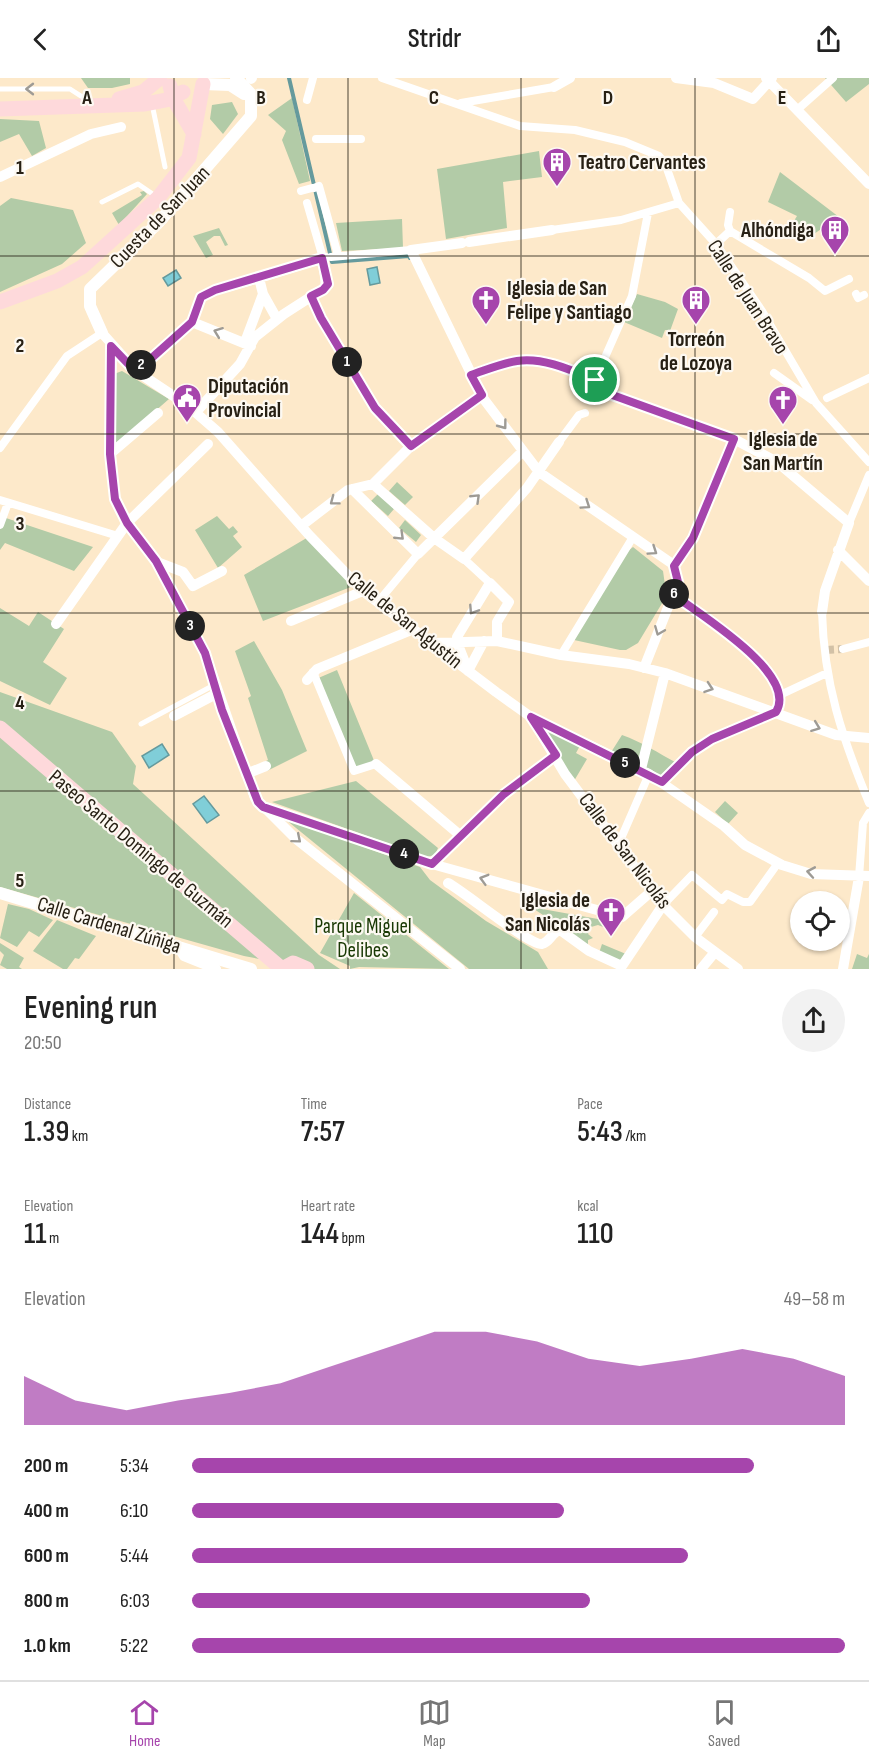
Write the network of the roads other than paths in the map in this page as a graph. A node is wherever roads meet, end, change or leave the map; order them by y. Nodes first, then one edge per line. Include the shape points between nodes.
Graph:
1 (313, 78) edge
2 (382, 78) edge
3 (570, 78) edge
4 (676, 78) edge
5 (833, 78) edge
6 (769, 79) edge
7 (205, 81) edge
8 (243, 81) edge
9 (554, 87) joint
10 (0, 89) edge
11 (168, 93) edge
12 (0, 100) edge
13 (87, 100) junction
14 (307, 100) dead end
15 (458, 103) junction
16 (0, 109) edge
17 (797, 110) junction
18 (121, 127) dead end
19 (194, 134) junction
20 (316, 139) dead end
21 (361, 140) dead end
22 (165, 167) dead end
23 (0, 177) edge
24 (869, 184) edge
25 (301, 191) dead end
26 (158, 198) junction
27 (102, 202) dead end
28 (307, 202) dead end
29 (679, 203) junction
30 (730, 212) dead end
31 (648, 213) junction
32 (552, 230) joint
33 (730, 231) junction
34 (716, 244) junction
35 (411, 250) junction
36 (330, 257) junction
37 (259, 278) junction
38 (849, 279) dead end
39 (227, 287) joint
40 (263, 294) junction
41 (309, 297) junction
42 (0, 302) edge
43 (277, 319) junction
44 (192, 322) junction
45 (102, 333) junction
46 (248, 344) junction
47 (111, 346) junction
48 (136, 372) junction
49 (774, 373) dead end
50 (471, 375) junction
51 (869, 378) edge
52 (595, 380) junction
53 (482, 397) junction
54 (821, 401) junction
55 (196, 412) junction
56 (158, 413) dead end
57 (585, 413) dead end
58 (561, 439) joint
59 (734, 439) junction
60 (208, 444) dead end
61 (411, 446) junction
62 (0, 448) edge
63 (523, 451) junction
64 (110, 454) junction
65 (869, 462) edge
66 (539, 472) junction
67 (869, 475) edge
68 (373, 484) junction
69 (352, 489) junction
70 (4, 501) edge
71 (127, 523) junction
72 (849, 523) junction
73 (0, 525) edge
74 (301, 526) junction
75 (118, 536) junction
76 (633, 537) junction
77 (434, 538) junction
78 (838, 550) junction
79 (418, 554) junction
80 (464, 559) junction
81 (156, 561) junction
82 (674, 566) junction
83 (222, 571) dead end
84 (869, 581) edge
85 (490, 583) junction
86 (363, 591) junction
87 (674, 595) junction
88 (378, 602) junction
89 (822, 612) joint
90 (291, 621) dead end
91 (56, 624) dead end
92 (414, 629) junction
93 (484, 641) junction
94 (497, 641) junction
95 (456, 642) junction
96 (869, 642) edge
97 (433, 643) junction
98 (843, 649) tunnel mouth
99 (561, 655) junction
100 (644, 668) junction
101 (468, 671) junction
102 (665, 673) junction
103 (827, 673) junction
104 (310, 676) joint
105 (217, 688) junction
106 (780, 695) junction
107 (776, 712) junction
108 (174, 716) dead end
109 (531, 717) junction
110 (141, 724) dead end
111 (0, 728) edge
112 (842, 736) junction
113 (869, 738) edge
114 (556, 755) junction
115 (376, 764) joint
116 (266, 766) dead end
117 (645, 772) junction
118 (246, 774) junction
119 (662, 782) junction
120 (869, 803) edge
121 (263, 807) junction
122 (869, 813) edge
123 (461, 836) junction
124 (619, 843) junction
125 (778, 862) junction
126 (432, 864) junction
127 (864, 877) edge
128 (447, 884) dead end
129 (653, 890) junction
130 (0, 892) edge
131 (663, 905) junction
132 (714, 912) dead end
133 (695, 937) junction
134 (177, 945) junction
135 (715, 952) junction
136 (623, 967) edge
137 (216, 969) edge
138 (251, 969) edge
139 (282, 969) edge
140 (307, 969) edge
141 (460, 969) edge
142 (701, 969) edge
143 (738, 969) edge
144 (843, 969) edge

1 - 14 street
2 - 15 street, Calle de Juan Bravo
3 - 9 street
4 - 6 street via 714,83 753,99
5 - 17 street
6 - 17 street
7 - 8 street, Cuesta de San Juan
7 - 11 main road via 194,90
7 - 19 main road
8 - 45 street, Cuesta de San Juan via 244,94 252,106 250,118 159,222 90,289 90,306
9 - 15 street
13 -> 10 lane via 70,89
11 - 13 main road via 153,86 135,96
11 - 16 main road via 103,107
11 - 19 main road
11 - 22 lane
12 - 13 main road
15 - 29 street, Calle de Juan Bravo via 520,126 575,130 625,142 662,158
17 - 24 street
18 - 23 street via 91,134
19 - 26 main road via 188,162
20 - 21 street
25 - 36 street via 319,186
26 - 27 lane via 139,184
26 - 42 main road via 82,267 57,281
28 - 36 street
29 - 31 street
29 - 34 street, Calle de Juan Bravo
30 - 33 street
31 - 32 street
31 - 52 street via 632,296
32 - 35 street
33 - 34 street
33 - 38 street via 825,291
34 - 54 street, Calle de Juan Bravo
35 - 36 street
35 - 50 street
36 - 37 street
36 - 41 street via 328,284
37 - 39 street
37 - 40 street
39 - 44 street via 201,297
40 - 43 street
40 - 46 street
41 - 43 street
41 - 61 street via 375,408
43 - 46 street
46 -> 44 street
44 - 48 street
45 - 47 street, Calle de San Agustín
45 - 62 street via 67,356
46 - 55 street via 240,364
47 - 48 street, Calle de San Agustín
47 - 64 street
48 - 55 street, Calle de San Agustín
49 - 54 street
50 - 52 street via 528,360 569,369
50 - 53 street
51 - 54 street
52 - 59 street via 593,388
53 - 61 street
53 -> 63 street
54 - 65 street, Calle de Juan Bravo
55 - 74 street, Calle de San Agustín via 240,455
56 - 64 street
57 - 58 street via 579,415
58 - 66 street
59 - 72 street via 777,462
59 - 82 street via 693,538
60 - 71 street
61 - 68 street
63 - 66 street
77 -> 63 street
64 - 71 street via 115,499
66 -> 76 street
66 - 80 street
67 - 72 street
68 - 69 street
68 - 77 street
69 -> 74 street
69 -> 79 street
70 - 73 street
70 - 75 street
71 - 75 street
71 - 81 street
72 - 78 street
74 - 86 street, Calle de San Agustín
75 - 91 street
76 -> 82 street
76 - 99 street
77 - 79 street
77 - 80 street
78 - 84 street
78 - 89 street
79 - 88 street
80 - 85 street
81 - 83 street via 183,572 189,588
81 - 105 street via 205,653
82 - 87 street via 678,582
85 - 94 street via 509,602 497,622
85 -> 95 street
86 - 88 street, Calle de San Agustín
86 - 90 street
87 -> 100 street
87 - 106 street via 760,660
88 - 92 street, Calle de San Agustín
89 - 103 street
92 - 97 street, Calle de San Agustín
92 - 104 street
93 - 94 street
93 - 95 street
93 - 101 street
94 - 99 street
95 - 97 street
95 - 101 street
96 - 98 street
97 - 101 street, Calle de San Agustín
99 - 100 street
100 - 102 street
101 - 109 street, Calle de San Agustín
102 -> 107 street
102 - 117 street via 647,746
103 - 106 street
103 - 112 street
104 - 115 street via 354,771
105 - 108 street
105 - 110 lane
105 - 118 street
106 - 107 street
107 -> 112 street
107 - 119 street via 712,739
109 - 114 street, Calle de San Nicolás
109 - 117 street, Calle de San Agustín
111 - 139 main road, Paseo Santo Domingo de Guzmán
112 - 113 street
112 - 120 street
114 - 123 street via 504,794
114 - 124 street, Calle de San Nicolás via 565,774
115 - 123 street
116 - 118 street
117 - 119 street, Calle de San Agustín
117 - 124 street
118 - 121 street
119 - 125 street, Calle de San Agustín via 745,845
121 - 126 street
121 -> 141 street via 295,838
122 - 127 street via 863,823
123 - 126 street
124 - 129 street, Calle de San Nicolás
127 -> 125 street, Calle de San Agustín via 811,874
125 - 131 street via 752,900 742,902 727,894 722,900 692,875
129 -> 126 street via 622,916
127 - 144 street
128 - 136 street via 537,944 560,930 589,951
129 - 131 street, Calle de San Nicolás
130 - 134 street, Calle Cardenal Zúñiga
131 - 133 street, Calle de San Nicolás
131 - 136 street
132 - 133 street
133 - 135 street, Calle de San Nicolás
134 - 137 street via 184,956
134 - 138 street, Calle Cardenal Zúñiga
135 - 142 street
135 - 143 street, Calle de San Nicolás
139 - 140 main road via 293,963

